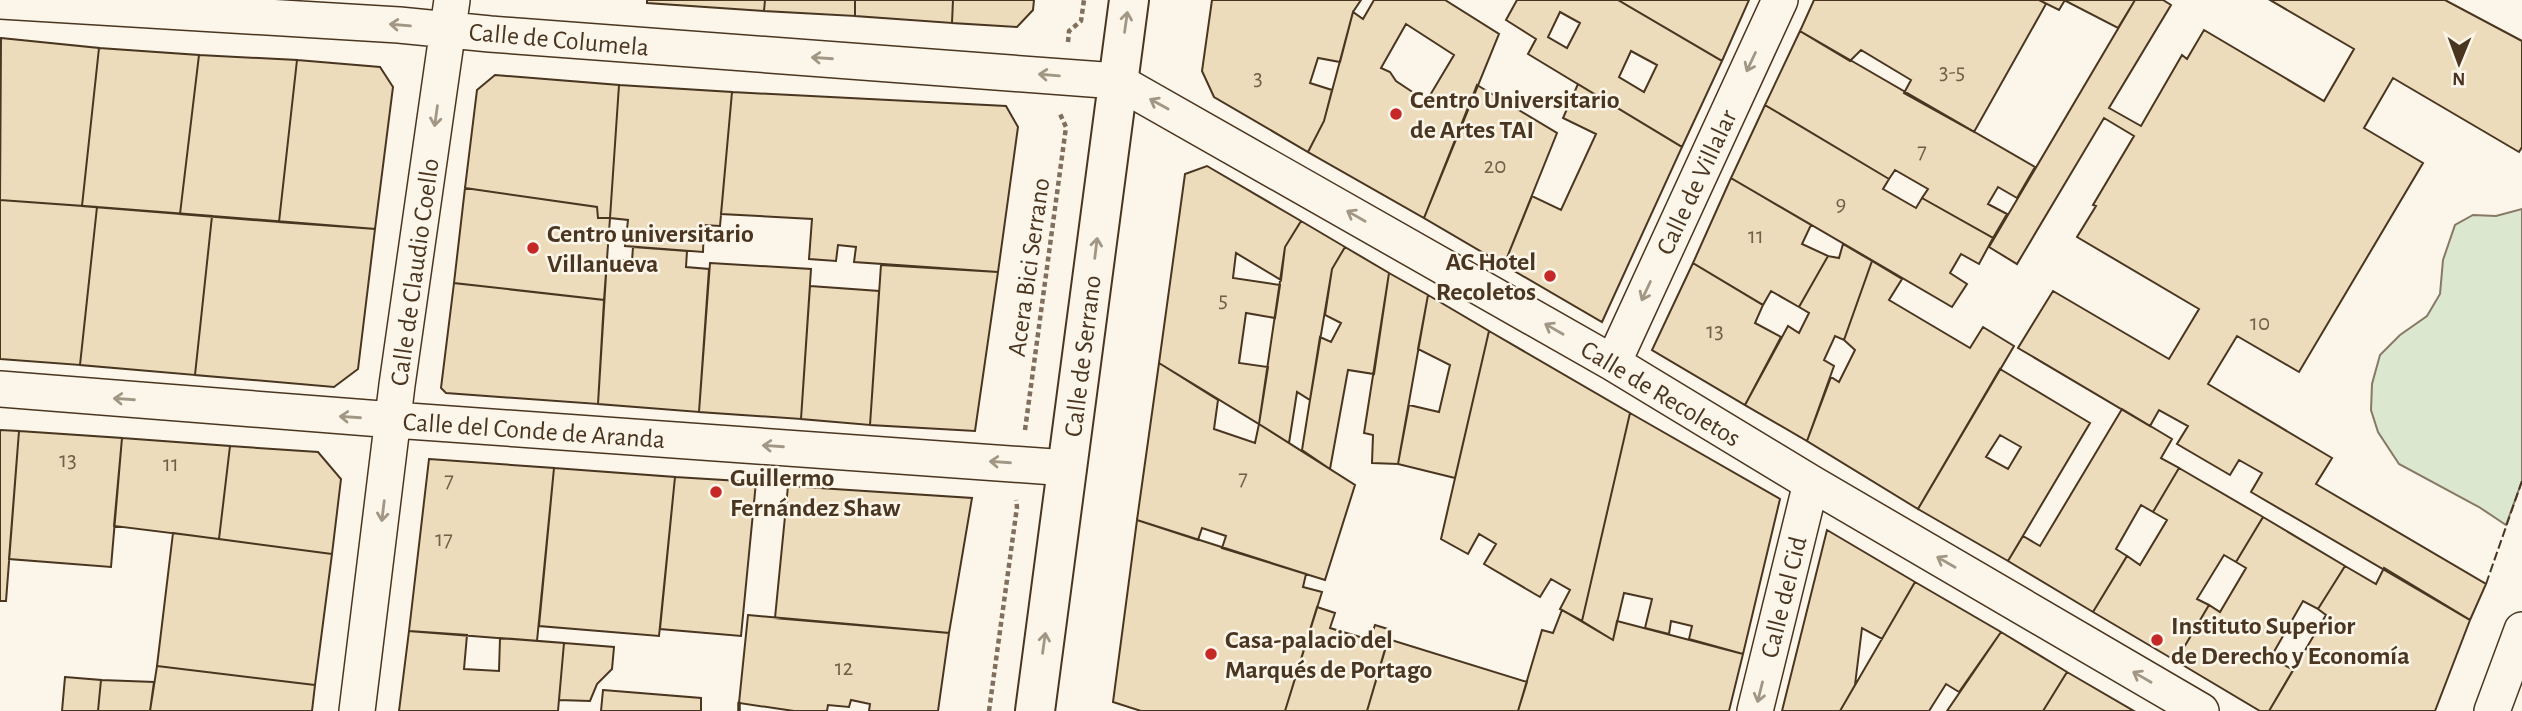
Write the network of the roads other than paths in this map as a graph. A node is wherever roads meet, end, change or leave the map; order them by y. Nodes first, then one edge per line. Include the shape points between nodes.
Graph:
1 (1129, 0) edge
2 (1780, 0) edge
3 (0, 1) edge
4 (450, 15) edge
5 (1117, 81) junction
6 (1613, 363) junction
7 (0, 389) edge
8 (394, 420) junction
9 (1068, 468) junction
10 (1811, 483) junction
11 (2522, 630) edge
12 (1039, 710) edge
13 (357, 711) edge
14 (1755, 711) edge
15 (2201, 711) edge
16 (2491, 711) edge

5 -> 1 main road, Calle de Serrano
2 -> 6 street, Calle de Villalar
4 -> 3 street, Calle de Columela
5 -> 4 street, Calle de Columela
4 -> 8 street, Calle de Claudio Coello
6 -> 5 street, Calle de Recoletos
9 -> 5 main road, Calle de Serrano
6 - 10 street, Calle de Recoletos
8 -> 7 street, Calle del Conde de Aranda
9 -> 8 street, Calle del Conde de Aranda
8 -> 13 street, Calle de Claudio Coello
12 -> 9 main road, Calle de Serrano
10 -> 14 street, Calle del Cid
15 -> 10 street, Calle de Recoletos
11 - 16 street

